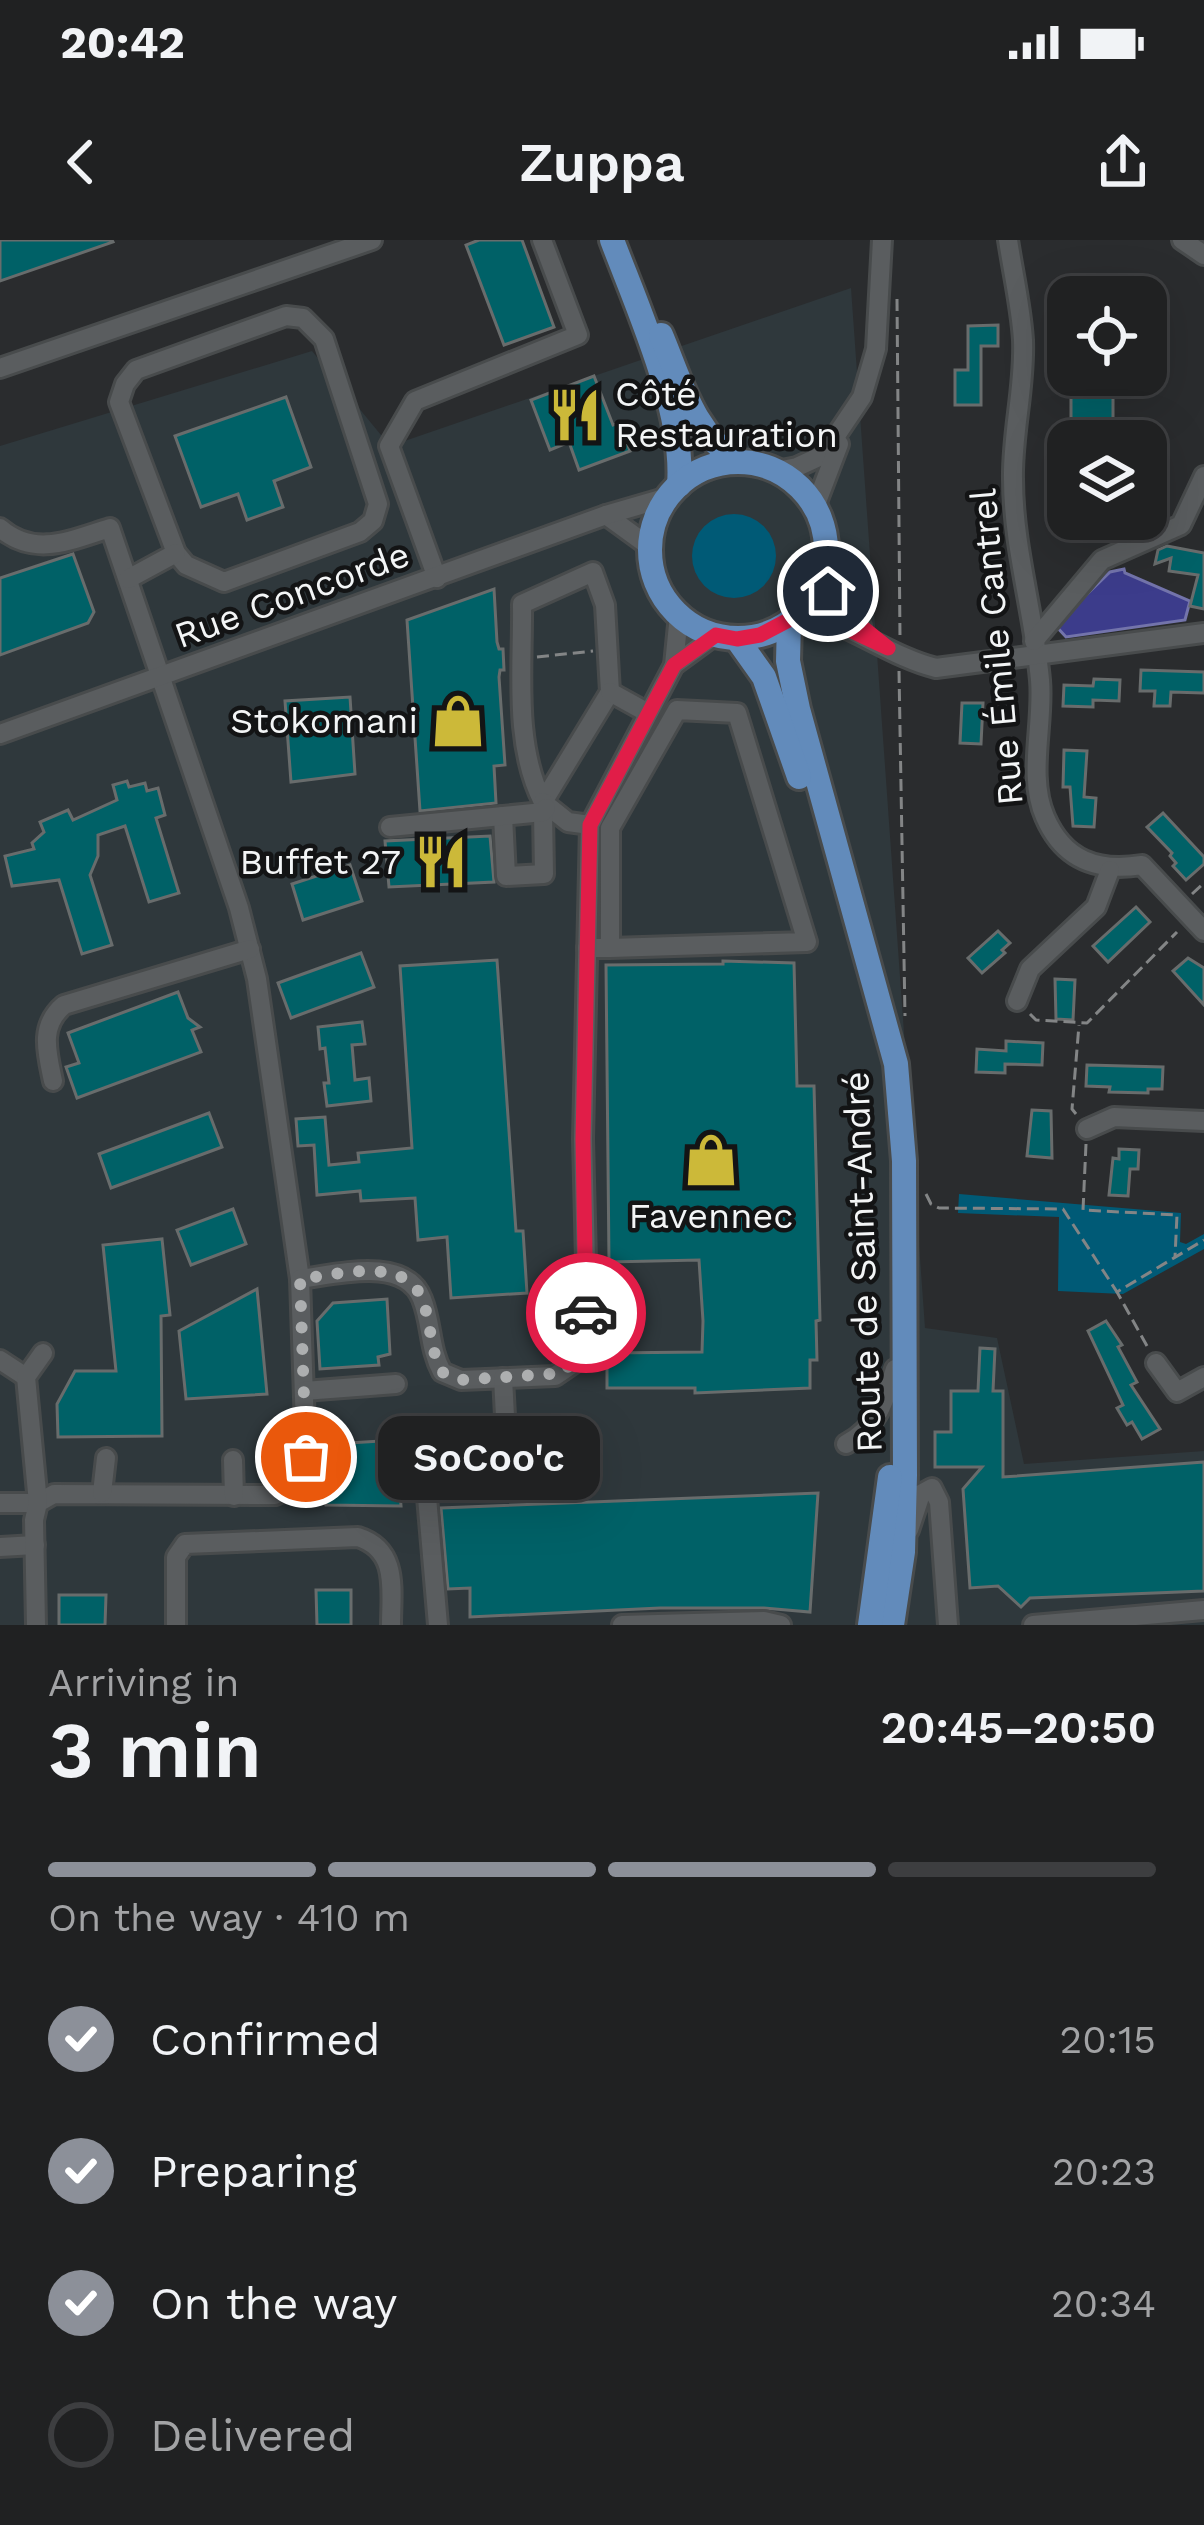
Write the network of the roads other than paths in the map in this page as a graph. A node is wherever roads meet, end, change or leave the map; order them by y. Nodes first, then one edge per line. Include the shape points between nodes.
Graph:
1 (372, 240) edge
2 (542, 240) edge
3 (613, 240) edge
4 (623, 240) edge
5 (881, 240) edge
6 (1008, 240) edge
7 (1182, 240) edge
8 (1204, 255) edge
9 (0, 368) edge
10 (847, 425) junction
11 (739, 462) junction
12 (777, 471) junction
13 (1204, 476) edge
14 (673, 491) junction
15 (815, 507) junction
16 (605, 514) junction
17 (0, 527) edge
18 (650, 547) junction
19 (176, 553) junction
20 (437, 578) junction
21 (822, 578) junction
22 (128, 579) junction
23 (679, 615) junction
24 (794, 618) junction
25 (1204, 633) edge
26 (726, 637) junction
27 (888, 648) junction
28 (1035, 648) junction
29 (674, 665) junction
30 (162, 677) junction
31 (610, 692) junction
32 (648, 713) junction
33 (0, 734) edge
34 (544, 807) junction
35 (502, 816) junction
36 (590, 825) junction
37 (391, 827) dead end
38 (1110, 870) junction
39 (1198, 925) edge
40 (587, 948) junction
41 (610, 948) junction
42 (250, 949) junction
43 (1017, 1000) road end
44 (52, 1081) dead end
45 (1204, 1121) edge
46 (1087, 1130) road end
47 (300, 1279) junction
48 (44, 1353) dead end
49 (0, 1360) edge
50 (1156, 1363) road end
51 (896, 1369) junction
52 (26, 1377) junction
53 (1204, 1377) edge
54 (503, 1378) junction
55 (396, 1384) dead end
56 (304, 1390) junction
57 (846, 1444) dead end
58 (106, 1458) dead end
59 (233, 1460) dead end
60 (102, 1493) junction
61 (234, 1496) junction
62 (38, 1503) junction
63 (0, 1504) edge
64 (35, 1545) junction
65 (0, 1547) edge
66 (903, 1552) junction
67 (1204, 1610) edge
68 (36, 1625) edge
69 (176, 1625) edge
70 (391, 1625) edge
71 (438, 1625) edge
72 (622, 1625) edge
73 (781, 1625) edge
74 (870, 1625) edge
75 (892, 1625) edge
76 (948, 1625) edge
77 (1034, 1625) edge

1 - 9 street
2 - 20 street via 578,335 415,400 389,446
3 - 14 main road via 676,425 681,459
4 - 11 main road via 698,424
5 - 10 street via 876,349
6 - 28 street, Rue Émile Cantrel via 1023,340 1013,479
7 - 8 street
10 - 12 street via 817,460
10 - 15 street
11 - 12 main road
11 - 14 main road via 707,468
12 - 15 main road
13 - 28 street via 1181,525 1102,560
14 - 16 street, Rue Concorde
14 - 18 main road
15 - 21 main road via 826,545
16 - 18 street
16 - 20 street, Rue Concorde
17 - 22 street via 42,547 110,528
18 - 23 main road via 654,577
19 - 19 street via 224,582 373,521 377,490 343,389 324,339 303,318 286,316 136,370 125,384 119,402
19 - 22 street
20 - 30 street, Rue Concorde
21 - 24 main road
21 - 27 street via 834,604
22 - 30 street
23 - 26 main road
23 - 29 street
24 - 26 main road via 760,635
24 - 27 street via 824,618
24 - 66 main road, Route de Saint-André via 788,661 798,709 896,1064 904,1193
25 - 28 street
26 - 29 street
26 - 51 main road, Route de Saint-André via 764,677 788,739 882,1052 893,1111
27 - 28 street via 936,668
28 - 38 street, Rue Émile Cantrel via 1045,817 1081,862
29 - 32 street
30 - 33 street, Rue Concorde
30 - 42 street
31 - 32 street
31 - 34 street
31 - 34 street via 605,604 593,572 522,604 526,753
32 - 36 street
34 - 35 street
34 - 35 street via 544,874 506,876
34 - 36 street
35 - 37 street
36 - 40 street
38 - 39 street, Rue Émile Cantrel via 1142,865
38 - 43 street via 1096,907 1030,969
40 - 41 street
40 - 54 street via 588,1342 563,1373
41 - 41 street via 807,942 737,713 676,710 610,828
42 - 44 street via 64,1005 47,1028
42 - 47 street
45 - 46 street via 1114,1118
47 - 54 street via 377,1271 407,1279 422,1296 442,1372 461,1380
47 - 56 street
48 - 52 street
49 - 52 street
50 - 53 street via 1177,1392
51 - 57 street via 876,1419
51 - 74 main road, Route de Saint-André
52 - 62 street
54 - 71 street via 506,1435 422,1439
55 - 56 street
56 - 61 street via 301,1474 275,1496
58 - 60 street
59 - 61 street
60 - 61 street
60 - 62 street via 53,1494
62 - 63 street
62 - 64 street
64 - 65 street
64 - 68 street
66 - 75 main road, Route de Saint-André
66 - 76 street via 921,1494 932,1488 940,1502
67 - 77 street
69 - 70 street via 176,1556 185,1544 358,1537 380,1548 391,1566
72 - 73 street

